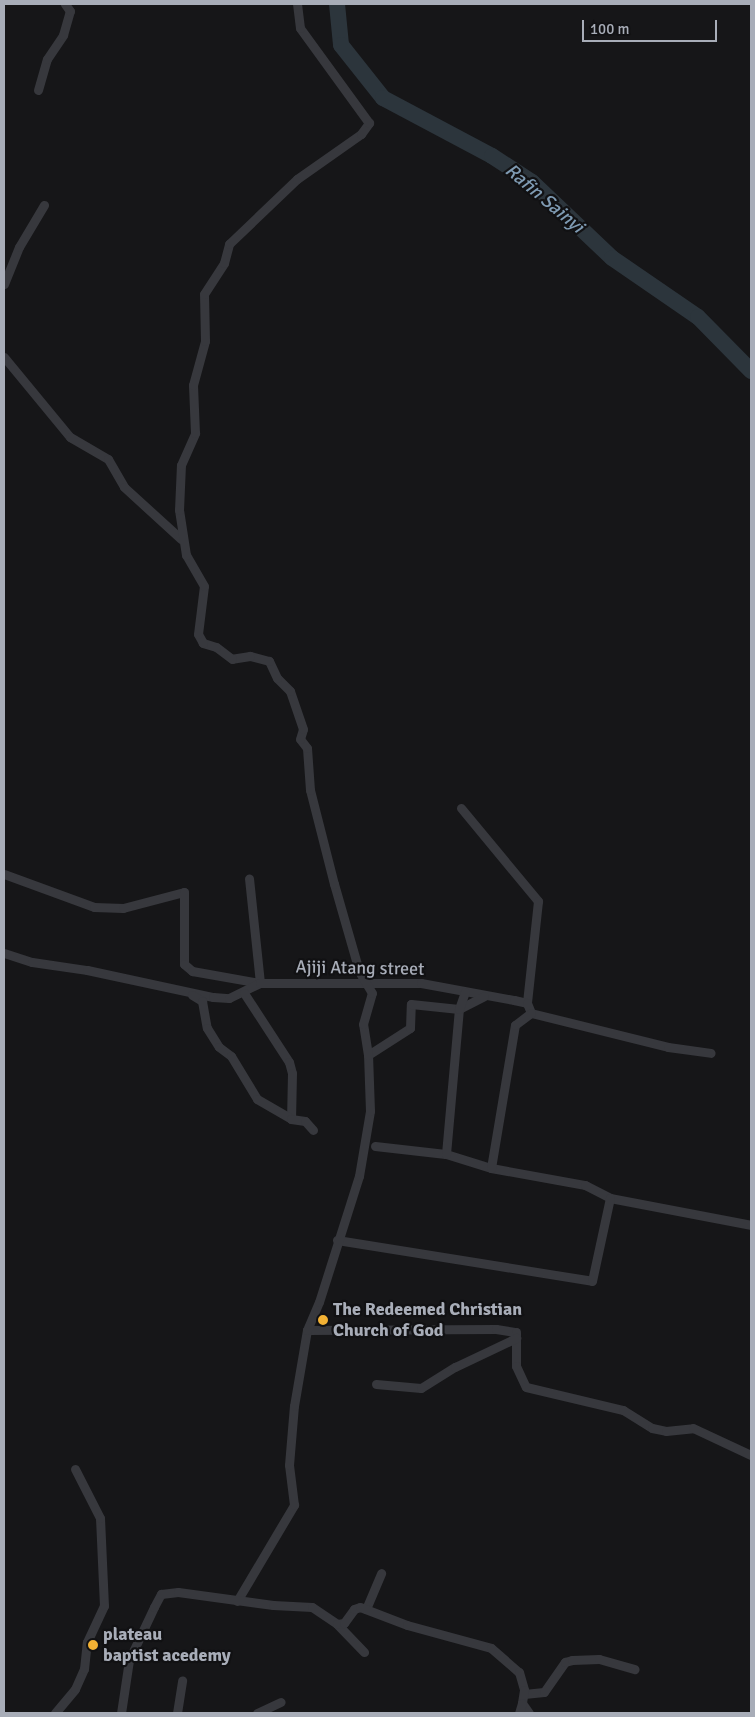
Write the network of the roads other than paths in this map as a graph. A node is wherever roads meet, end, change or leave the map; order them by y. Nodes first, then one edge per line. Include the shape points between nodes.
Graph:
1 (65, 4) edge
2 (297, 4) edge
3 (38, 90) dead end
4 (44, 205) dead end
5 (4, 284) edge
6 (4, 358) edge
7 (181, 539) junction
8 (461, 808) dead end
9 (4, 874) edge
10 (249, 879) dead end
11 (4, 953) edge
12 (365, 983) junction
13 (260, 984) junction
14 (181, 989) junction
15 (465, 992) junction
16 (244, 993) junction
17 (484, 996) junction
18 (527, 1003) junction
19 (459, 1009) junction
20 (531, 1013) junction
21 (711, 1053) dead end
22 (368, 1055) junction
23 (291, 1119) junction
24 (314, 1130) dead end
25 (375, 1146) dead end
26 (446, 1154) junction
27 (491, 1168) junction
28 (610, 1198) junction
29 (751, 1225) edge
30 (337, 1240) junction
31 (307, 1330) junction
32 (516, 1338) junction
33 (376, 1384) dead end
34 (751, 1455) edge
35 (75, 1469) dead end
36 (381, 1572) dead end
37 (237, 1601) junction
38 (366, 1609) junction
39 (336, 1624) junction
40 (364, 1652) dead end
41 (635, 1669) dead end
42 (182, 1680) dead end
43 (523, 1699) junction
44 (282, 1702) dead end
45 (55, 1713) edge
46 (121, 1713) edge
47 (177, 1713) edge
48 (257, 1713) edge
49 (519, 1713) edge
50 (529, 1713) edge

1 - 3 street via 70,11 63,35 47,59
2 - 7 street via 300,28 370,123 361,134 297,179 229,244 224,263 204,294 205,341 193,385 195,432 181,465
4 - 5 street via 19,247
6 - 7 street via 70,437 108,459 124,487
7 - 12 street via 204,586 198,634 203,643 216,647 232,659 250,656 269,660 277,678 290,691 302,729 300,739 307,748 310,790 334,884
8 - 18 street via 538,902
9 - 13 street via 94,907 123,908 184,892 184,964 192,972
10 - 13 street
11 - 14 street, Ajiji Atang street via 32,962
12 - 13 street, Ajiji Atang street
12 - 15 street, Ajiji Atang street via 421,983
12 - 22 street via 372,993 363,1024
13 - 16 street, Ajiji Atang street
14 - 16 street, Ajiji Atang street via 213,997 229,998
14 - 23 street via 202,1001 207,1028 219,1047 231,1056 257,1098
15 - 17 street, Ajiji Atang street
15 - 19 street
16 - 23 street via 289,1062 292,1073
17 - 18 street, Ajiji Atang street
17 - 19 street
18 - 20 street
19 - 22 street via 411,1004 410,1028
19 - 26 street
20 - 21 street via 668,1047
20 - 27 street via 515,1026
22 - 30 street via 370,1111 365,1141 359,1176
23 - 24 street via 305,1121
25 - 26 street
26 - 27 street
27 - 28 street via 586,1185
28 - 29 street
28 - 30 street via 592,1281
30 - 31 street via 319,1302
31 - 32 street via 496,1329 516,1332
31 - 37 street via 294,1406 290,1465 294,1504
32 - 33 street via 455,1366 421,1388
32 - 34 street via 516,1366 526,1387 624,1410 652,1428 666,1431 693,1428
35 - 45 street via 100,1518 104,1606 87,1642 81,1676
36 - 38 street
37 - 39 street via 312,1607
37 - 46 street via 178,1592 161,1594 129,1660
38 - 39 street via 354,1609 344,1623
38 - 43 street via 407,1625 491,1648 519,1672
39 - 40 street
41 - 43 street via 599,1659 572,1660 565,1662 544,1692
42 - 47 street
43 - 49 street
43 - 50 street
44 - 48 street

